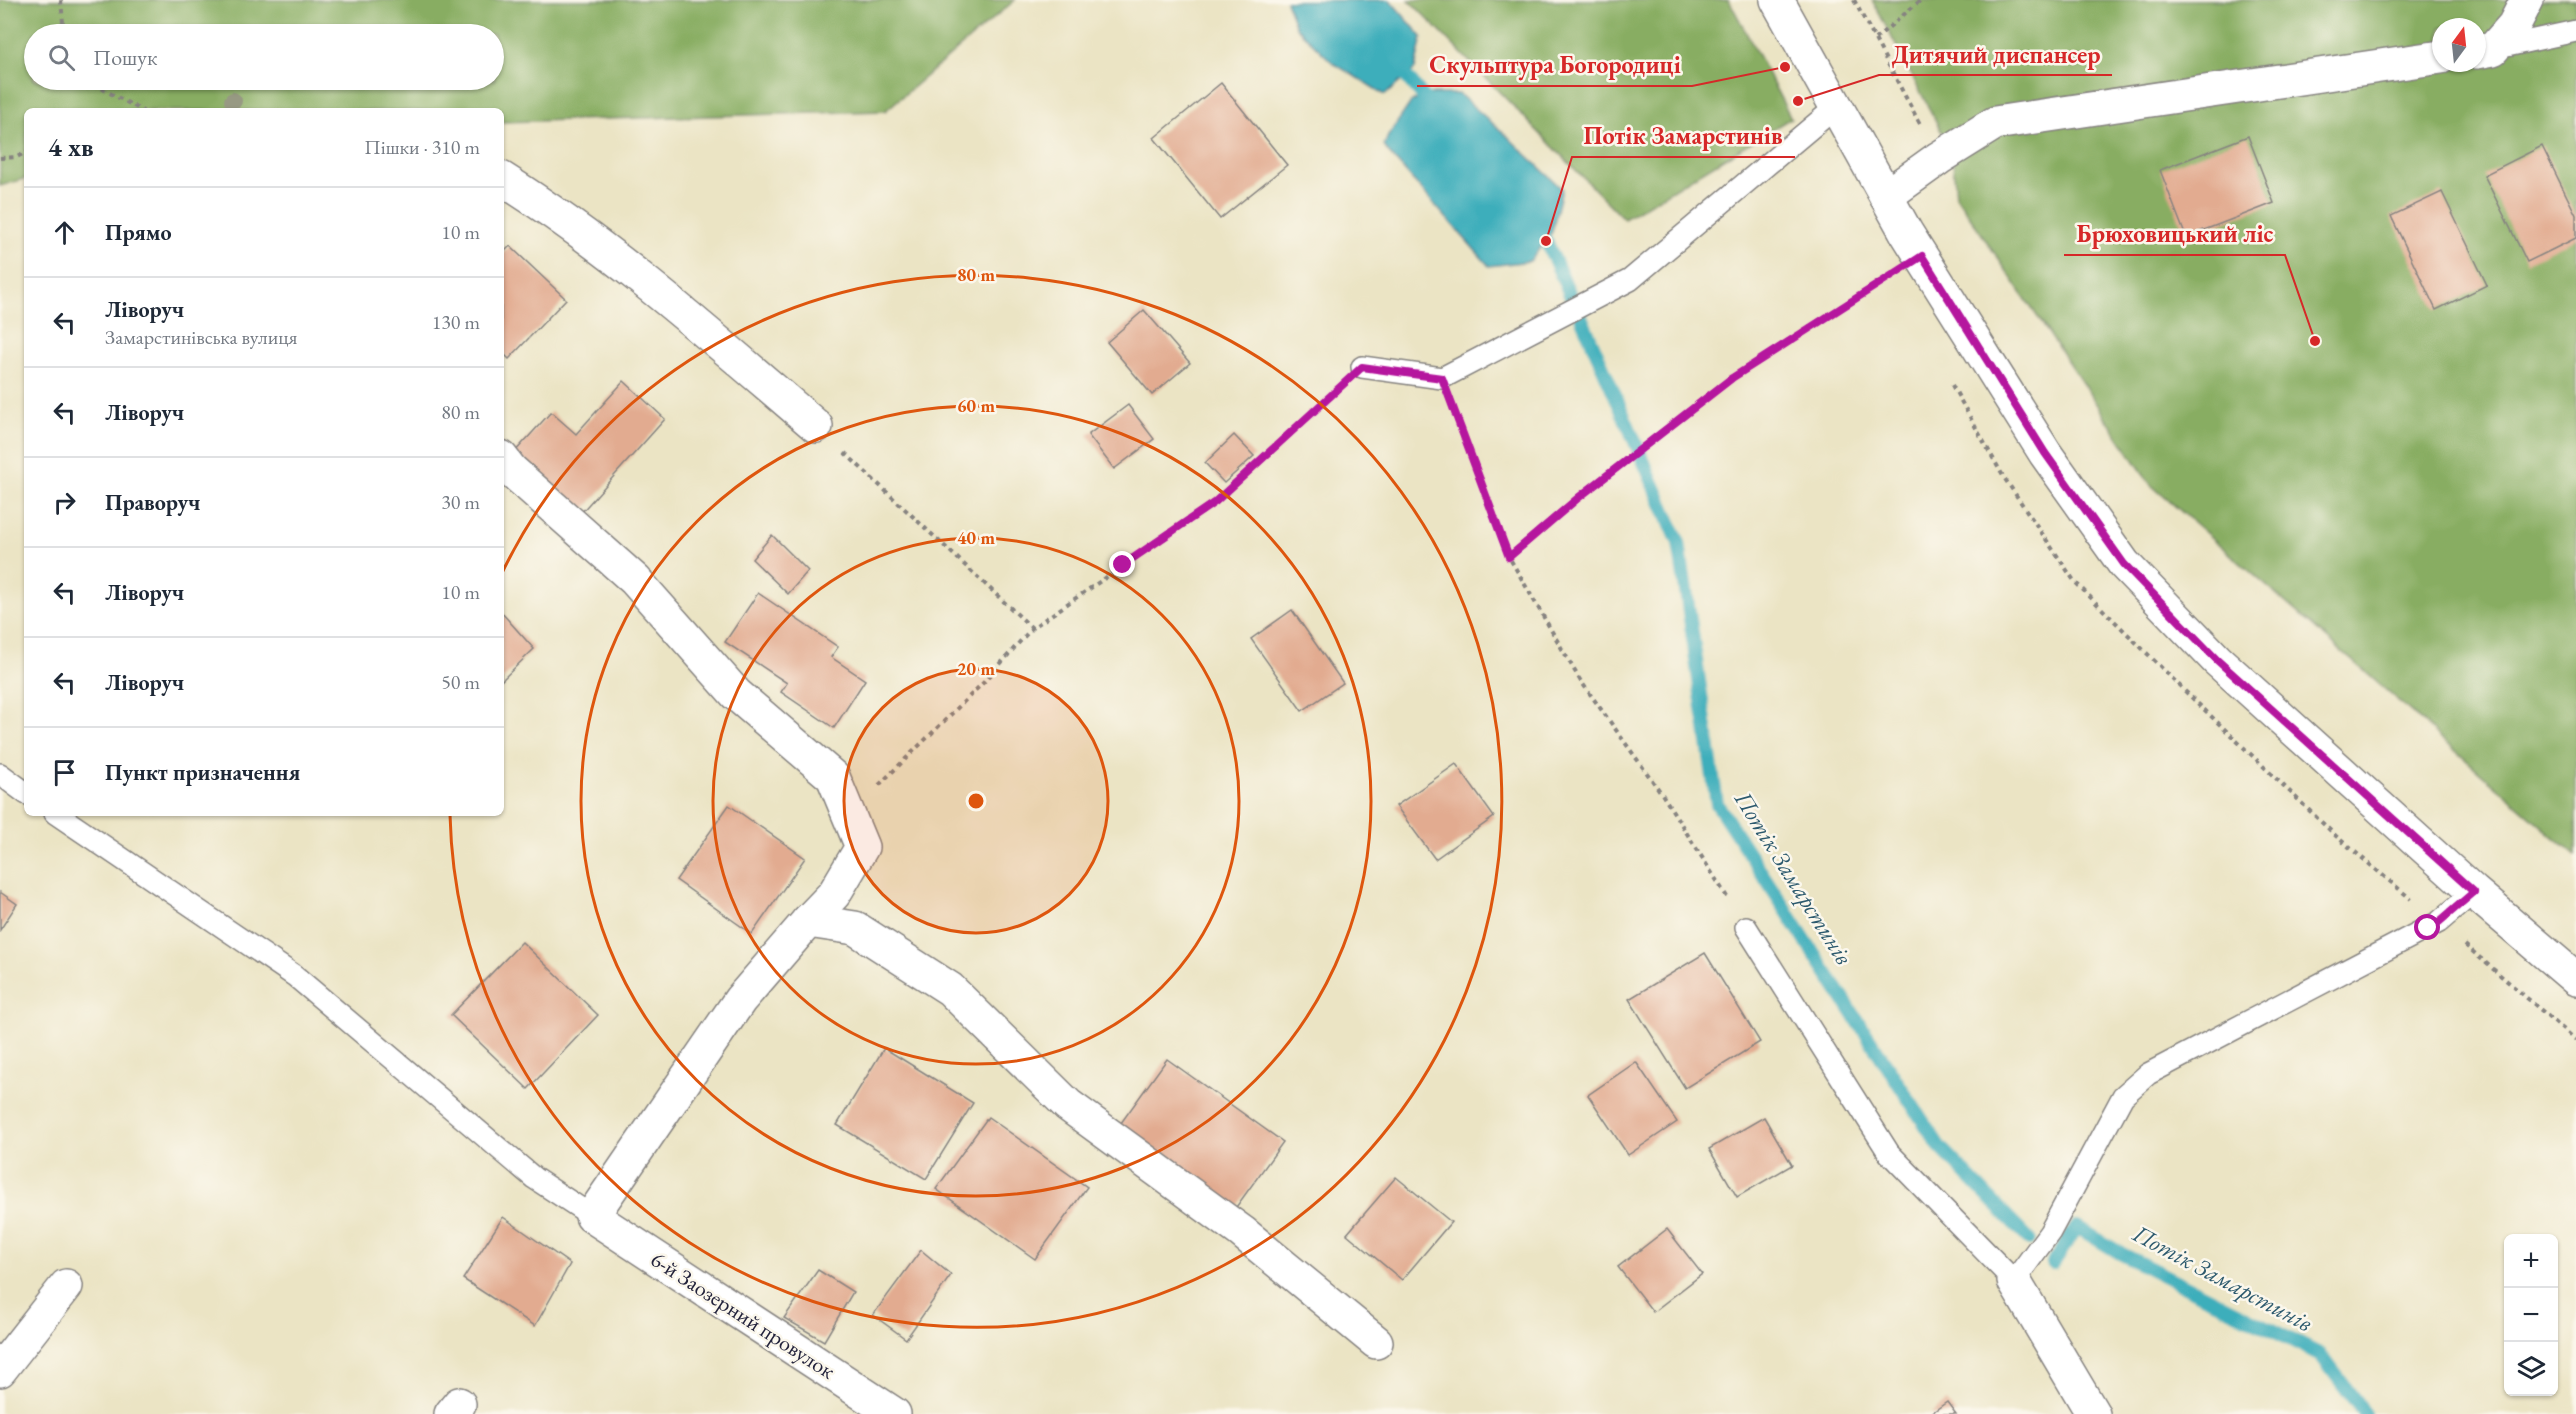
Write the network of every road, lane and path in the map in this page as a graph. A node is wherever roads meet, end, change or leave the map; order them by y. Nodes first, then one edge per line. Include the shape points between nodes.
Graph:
1 (61, 0) edge
2 (1777, 0) edge
3 (1854, 0) edge
4 (1921, 0) edge
5 (2527, 0) edge
6 (63, 24) edge
7 (2576, 31) edge
8 (1875, 39) junction
9 (2486, 49) edge
10 (2486, 50) edge
11 (2432, 58) edge
12 (104, 90) edge
13 (1836, 107) junction
14 (137, 108) edge
15 (24, 154) edge
16 (0, 158) edge
17 (1939, 158) junction
18 (504, 180) edge
19 (1886, 196) junction
20 (1922, 256) junction
21 (1362, 367) joint
22 (1442, 378) junction
23 (816, 426) joint
24 (504, 461) edge
25 (1509, 557) junction
26 (1032, 628) junction
27 (0, 774) edge
28 (24, 792) edge
29 (849, 814) junction
30 (59, 816) edge
31 (2474, 892) junction
32 (808, 921) junction
33 (1746, 927) joint
34 (2576, 978) edge
35 (592, 1216) junction
36 (2014, 1281) junction
37 (66, 1286) dead end
38 (1376, 1342) dead end
39 (0, 1370) edge
40 (894, 1414) edge
41 (2093, 1414) edge

1 - 6 path
2 - 13 street
3 - 8 path
4 - 8 path
5 - 9 street via 2514,25
7 - 10 lane
8 - 17 path
11 - 17 street via 1995,123
12 - 14 path
13 - 19 street
13 - 22 lane via 1630,280
15 - 16 path
17 - 19 street
18 - 23 street via 548,207 673,304
19 - 20 street
20 - 25 path via 1732,378
20 - 31 street via 2045,453 2124,564 2217,660
21 - 22 lane
21 - 26 path via 1215,502
22 - 25 path
23 - 26 path
24 - 29 street via 635,580 736,694 833,777
25 - 33 path via 1580,680 1662,794
26 - 29 path via 987,679
27 - 28 lane
29 - 32 street via 862,847 834,894
30 - 35 lane via 295,976 534,1178
31 - 34 street
31 - 36 lane via 2439,922 2148,1074 2123,1096 2050,1232
32 - 35 street via 740,1000
32 - 38 street via 855,928 950,989 1068,1105 1242,1232
33 - 36 lane via 1889,1154
35 - 40 street, 6-й Заозерний провулок
36 - 41 street
37 - 39 street

